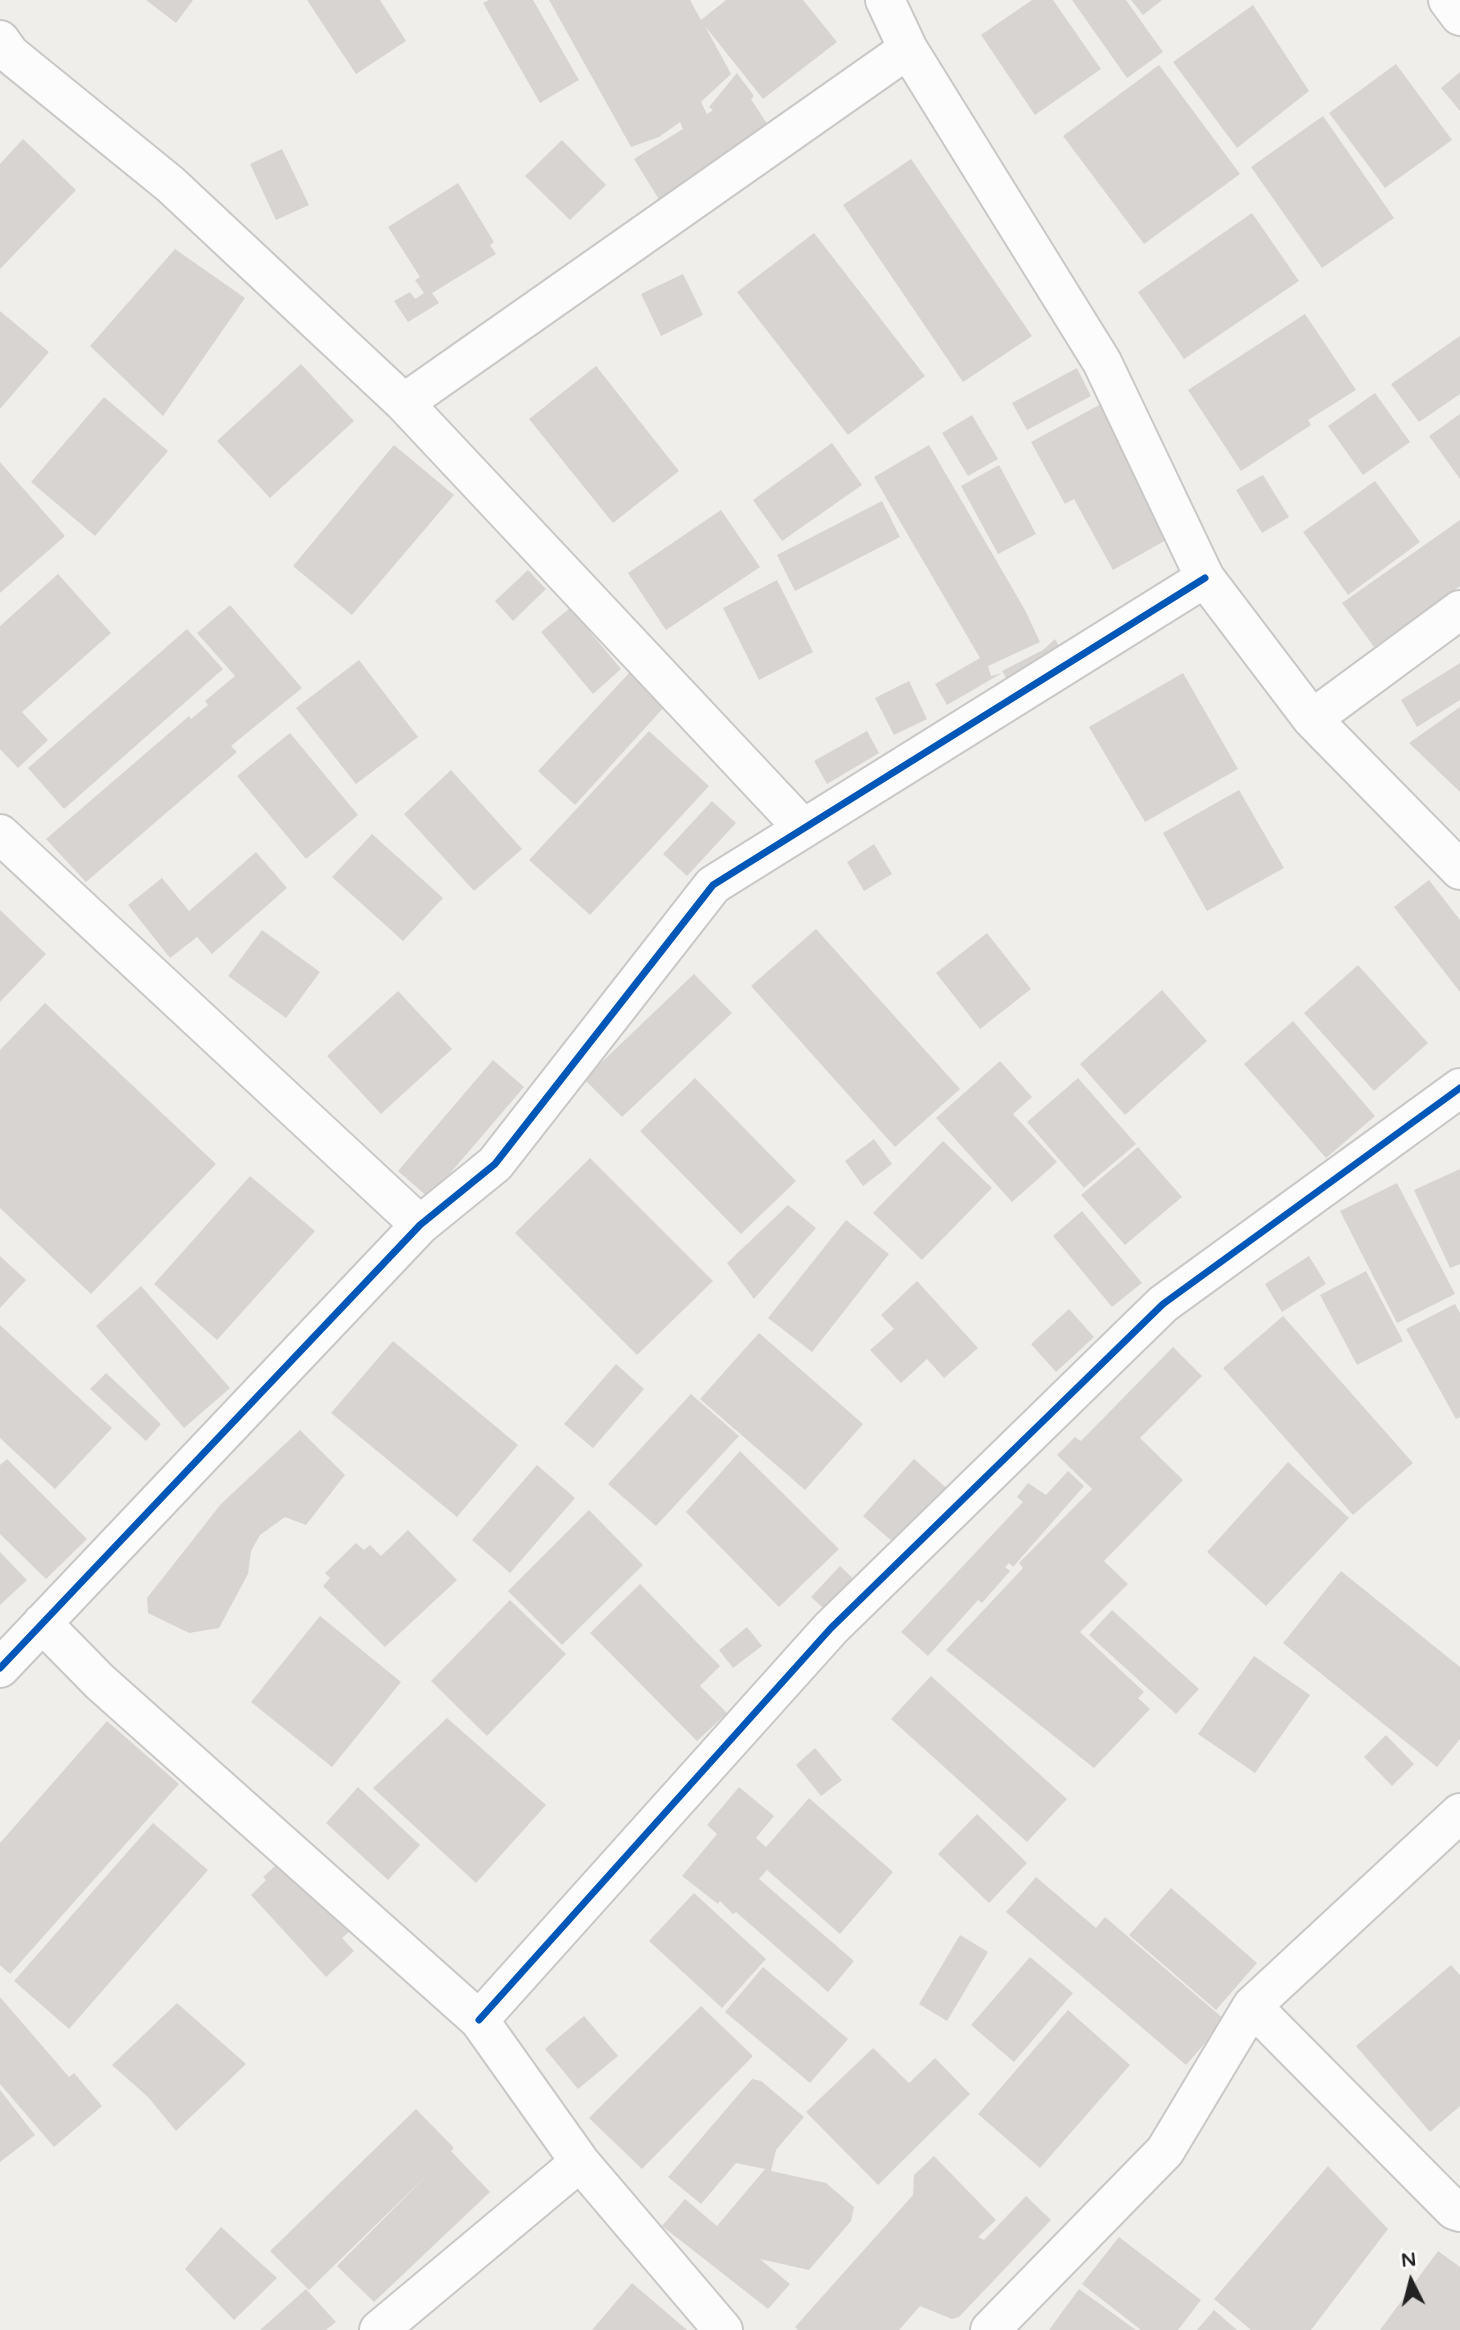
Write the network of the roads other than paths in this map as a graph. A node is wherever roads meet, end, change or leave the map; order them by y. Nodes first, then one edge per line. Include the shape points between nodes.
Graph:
1 (886, 0) edge
2 (1448, 0) edge
3 (1460, 16) edge
4 (908, 49) junction
5 (3, 52) edge
6 (404, 403) junction
7 (1205, 578) junction
8 (1460, 610) edge
9 (1312, 719) junction
10 (803, 828) junction
11 (0, 834) edge
12 (1460, 870) edge
13 (1460, 1088) edge
14 (420, 1225) junction
15 (42, 1623) junction
16 (0, 1668) edge
17 (1460, 1812) edge
18 (1252, 2006) junction
19 (479, 2020) junction
20 (580, 2162) junction
21 (1460, 2212) edge
22 (379, 2330) edge
23 (723, 2330) edge
24 (990, 2330) edge

1 - 4 street
2 - 3 street
4 - 6 street
4 - 7 street via 1102,362
5 - 6 street via 170,184
6 - 10 street
7 - 9 street
7 - 10 street
8 - 9 street
9 - 12 street
10 - 14 street via 713,884 495,1164
11 - 14 street
13 - 19 street via 1163,1304 831,1628
14 - 15 street
15 - 16 street
15 - 19 street via 110,1691
17 - 18 street
18 - 21 street
18 - 24 street via 1166,2151
19 - 20 street
20 - 22 street
20 - 23 street

